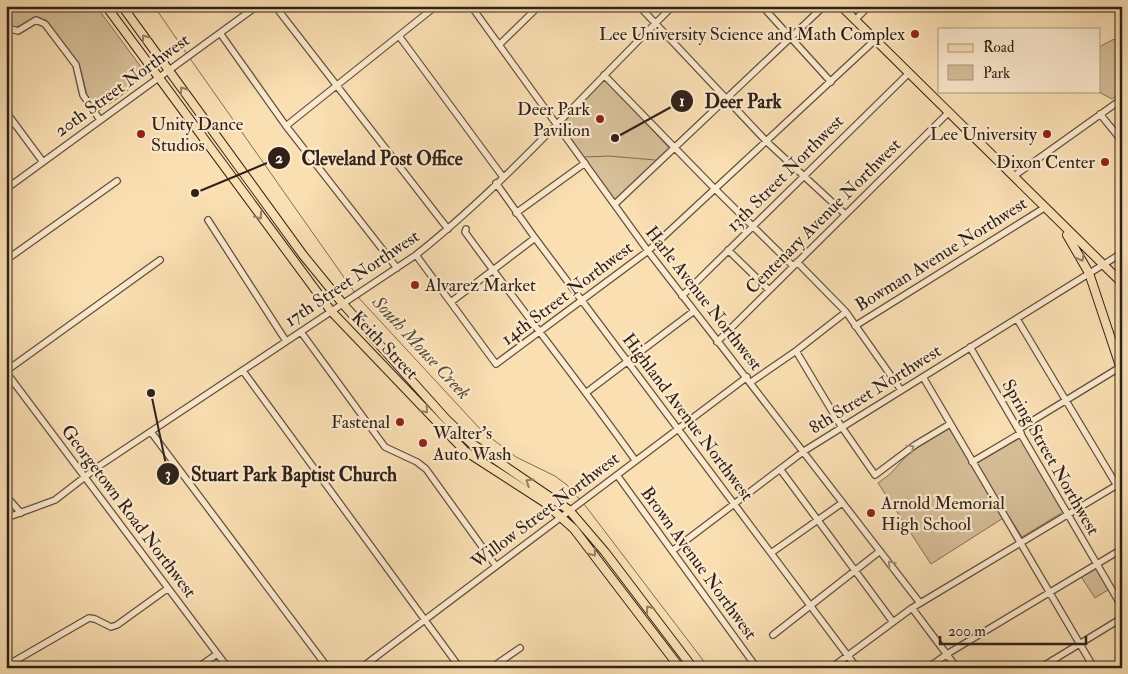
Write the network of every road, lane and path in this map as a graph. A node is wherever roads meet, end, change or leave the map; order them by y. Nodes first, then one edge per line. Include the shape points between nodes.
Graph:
1 (106, 6) edge
2 (122, 6) edge
3 (257, 6) edge
4 (275, 6) edge
5 (436, 6) edge
6 (471, 6) edge
7 (539, 6) edge
8 (639, 6) edge
9 (674, 6) edge
10 (762, 6) edge
11 (824, 6) edge
12 (841, 6) edge
13 (869, 6) edge
14 (855, 20) junction
15 (6, 24) edge
16 (656, 24) junction
17 (220, 33) junction
18 (399, 36) junction
19 (791, 38) junction
20 (875, 40) junction
21 (499, 45) junction
22 (168, 70) junction
23 (909, 73) junction
24 (604, 75) junction
25 (157, 78) junction
26 (831, 82) junction
27 (338, 85) junction
28 (726, 99) junction
29 (1122, 99) edge
30 (6, 112) edge
31 (949, 112) junction
32 (1100, 114) junction
33 (100, 120) junction
34 (205, 120) junction
35 (556, 123) junction
36 (286, 126) junction
37 (1122, 141) edge
38 (767, 142) junction
39 (207, 145) junction
40 (675, 148) junction
41 (43, 162) junction
42 (585, 163) junction
43 (803, 176) junction
44 (1014, 176) junction
45 (503, 177) junction
46 (117, 181) dead end
47 (496, 183) junction
48 (6, 189) edge
49 (717, 189) junction
50 (256, 190) junction
51 (246, 198) junction
52 (615, 204) junction
53 (1044, 208) junction
54 (516, 213) junction
55 (845, 214) junction
56 (1054, 218) junction
57 (208, 220) dead end
58 (753, 226) junction
59 (448, 229) junction
60 (466, 229) dead end
61 (535, 238) junction
62 (728, 250) junction
63 (648, 251) junction
64 (301, 253) junction
65 (1122, 253) edge
66 (416, 255) junction
67 (6, 260) edge
68 (160, 260) dead end
69 (795, 264) junction
70 (1103, 265) junction
71 (397, 268) junction
72 (493, 270) junction
73 (302, 273) junction
74 (1089, 273) junction
75 (1122, 284) edge
76 (769, 290) junction
77 (682, 296) junction
78 (346, 301) junction
79 (582, 301) junction
80 (451, 302) junction
81 (332, 311) junction
82 (694, 311) junction
83 (846, 312) junction
84 (1017, 318) junction
85 (855, 326) junction
86 (301, 332) junction
87 (541, 332) junction
88 (286, 341) junction
89 (718, 342) junction
90 (970, 347) junction
91 (796, 351) junction
92 (627, 362) junction
93 (1121, 368) edge
94 (243, 371) junction
95 (6, 372) edge
96 (923, 377) junction
97 (749, 379) junction
98 (901, 390) junction
99 (587, 392) junction
100 (1067, 400) junction
101 (446, 419) junction
102 (950, 424) junction
103 (439, 426) junction
104 (841, 426) junction
105 (677, 429) junction
106 (1020, 431) junction
107 (151, 432) junction
108 (804, 451) junction
109 (635, 460) junction
110 (972, 462) junction
111 (780, 469) junction
112 (617, 475) junction
113 (85, 476) junction
114 (1119, 483) edge
115 (1122, 494) edge
116 (6, 496) edge
117 (842, 503) junction
118 (734, 504) junction
119 (569, 510) junction
120 (21, 513) junction
121 (1068, 514) junction
122 (560, 517) junction
123 (6, 518) edge
124 (817, 520) junction
125 (1021, 542) junction
126 (1122, 550) edge
127 (672, 551) junction
128 (880, 552) junction
129 (771, 553) junction
130 (1097, 564) junction
131 (496, 566) junction
132 (856, 572) junction
133 (167, 589) junction
134 (1050, 593) junction
135 (920, 603) junction
136 (810, 605) junction
137 (1122, 607) edge
138 (912, 608) junction
139 (1122, 618) edge
140 (425, 620) junction
141 (893, 622) junction
142 (773, 635) dead end
143 (1080, 644) junction
144 (520, 648) dead end
145 (678, 648) junction
146 (217, 654) junction
147 (670, 654) junction
148 (947, 654) junction
149 (848, 656) junction
150 (6, 666) edge
151 (197, 668) edge
152 (228, 668) edge
153 (328, 668) edge
154 (361, 668) edge
155 (460, 668) edge
156 (491, 668) edge
157 (680, 668) edge
158 (693, 668) edge
159 (757, 668) edge
160 (831, 668) edge
161 (857, 668) edge
162 (928, 668) edge
163 (957, 668) edge
164 (1040, 668) edge
165 (1094, 668) edge

1 - 25 main road, Keith Street
22 -> 2 main road, Keith Street
3 - 17 street, 20th Street Northwest
4 - 27 street
5 - 18 street
6 - 21 street, Harle Avenue Northwest
7 - 21 street
8 - 16 street
9 - 16 street, 17th Street Northwest
10 - 19 street
11 - 19 street
12 - 14 main road
13 - 14 street
14 - 20 main road
15 - 33 street via 18,31 36,20 45,24 76,65 83,95
16 - 24 street, 17th Street Northwest
16 - 28 street
17 - 22 street, 20th Street Northwest
17 - 36 street
18 - 27 street
18 - 45 street
19 - 26 street
19 - 28 street
20 - 23 main road
20 - 26 street, 14th Street Northwest
21 - 35 street, Harle Avenue Northwest
22 - 25 street, 20th Street Northwest
34 -> 22 main road, Keith Street
23 - 31 main road
23 - 43 street, 13th Street Northwest
24 - 35 street, 17th Street Northwest
24 - 40 street
25 - 33 street, 20th Street Northwest
25 - 39 main road, Keith Street
26 - 38 street, 14th Street Northwest
27 - 36 street
27 - 59 street
28 - 38 street
28 - 40 street
29 - 32 street
30 - 41 street
31 - 44 main road
31 - 55 street, Centenary Avenue Northwest
32 - 37 street
32 - 44 street
33 - 41 street, 20th Street Northwest
34 - 39 main road via 210,135
34 - 50 main road, Keith Street
35 - 42 street, Harle Avenue Northwest
35 - 45 street, 17th Street Northwest
36 - 71 street
38 - 43 street
38 - 49 street, 14th Street Northwest
39 - 51 main road, Keith Street
40 - 49 street
40 - 52 street
41 - 48 street, 20th Street Northwest
42 - 52 street, Harle Avenue Northwest
42 - 54 street
43 - 55 street
43 - 58 street, 13th Street Northwest
44 - 53 main road
45 - 47 street, 17th Street Northwest
46 - 67 street
47 - 54 street, Highland Avenue Northwest
47 - 59 street, 17th Street Northwest
49 - 58 street
49 - 63 street, 14th Street Northwest
50 - 51 street
50 - 64 main road, Keith Street
51 -> 73 main road, Keith Street
52 - 63 street, Harle Avenue Northwest
53 - 56 main road
53 - 85 street, Bowman Avenue Northwest
54 - 61 street, Highland Avenue Northwest
55 - 69 street, Centenary Avenue Northwest
56 - 70 main road
56 -> 74 main road
57 - 88 street
58 - 62 street, 13th Street Northwest
58 - 69 street
59 - 66 street, 17th Street Northwest
60 - 72 street
61 - 72 street
61 - 79 street, Highland Avenue Northwest
62 - 76 street
62 - 77 street, 13th Street Northwest
63 - 77 street, Harle Avenue Northwest
63 - 79 street, 14th Street Northwest
64 - 73 main road
64 - 78 main road, Keith Street
65 - 70 street, 8th Street Northwest
66 - 71 street, 17th Street Northwest
66 - 80 street
68 - 95 street
69 - 76 street, Centenary Avenue Northwest
69 - 83 street
70 - 74 street, 8th Street Northwest
70 - 75 main road
71 - 78 street, 17th Street Northwest
72 - 80 street
72 - 87 street
73 - 81 main road, Keith Street
74 - 84 street, 8th Street Northwest
74 - 93 main road
76 - 89 street, Centenary Avenue Northwest
77 - 82 street, Harle Avenue Northwest
78 - 81 street, 17th Street Northwest
78 - 101 main road, Keith Street
79 - 87 street, 14th Street Northwest
79 - 92 street, Highland Avenue Northwest
80 - 87 street, 14th Street Northwest via 496,364
81 - 86 street, 17th Street Northwest
81 -> 103 main road, Keith Street
82 - 89 street, Harle Avenue Northwest
82 - 92 street
83 - 85 street
83 - 91 street, Willow Street Northwest
84 - 90 street, 8th Street Northwest
84 - 100 street
85 - 98 street
86 - 88 street, 17th Street Northwest
86 - 131 street via 385,448 418,462 426,469
87 - 99 street
88 - 94 street, 17th Street Northwest
89 - 97 street, Harle Avenue Northwest
90 - 96 street, 8th Street Northwest
90 - 106 street, Spring Street Northwest
91 - 97 street, Willow Street Northwest
91 - 104 street
92 - 99 street
92 - 105 street, Highland Avenue Northwest
93 - 100 street
94 - 107 street, 17th Street Northwest
94 - 140 street
95 - 113 street, Georgetown Road Northwest
96 - 98 street, 8th Street Northwest
96 - 102 street
97 - 105 street, Willow Street Northwest
97 - 108 street, Harle Avenue Northwest
98 - 104 street, 8th Street Northwest
99 - 109 street
100 - 106 street
100 - 114 street
101 - 103 street
119 -> 101 main road, Keith Street via 471,443
104 -> 102 street via 875,475
102 - 110 street
103 - 122 main road, Keith Street via 464,451 537,498
104 - 108 street, 8th Street Northwest
105 - 109 street, Willow Street Northwest
105 - 118 street, Highland Avenue Northwest
106 - 110 street
106 - 121 street, Spring Street Northwest
107 - 113 street, 17th Street Northwest
107 - 153 street
108 - 111 street, 8th Street Northwest
108 - 117 street, Harle Avenue Northwest
109 - 112 street, Willow Street Northwest
110 - 125 street
111 - 118 street, 8th Street Northwest
111 - 124 street
112 - 119 street, Willow Street Northwest
112 - 127 street, Brown Avenue Northwest
113 - 120 street, 17th Street Northwest via 55,500
113 - 133 street, Georgetown Road Northwest
114 - 115 street
114 - 121 street
116 - 120 street
117 - 124 street
117 - 128 street, Harle Avenue Northwest
118 - 127 street, 8th Street Northwest
118 - 129 street, Highland Avenue Northwest
119 - 122 street, Willow Street Northwest
145 -> 119 main road, Keith Street
120 - 123 street, 17th Street Northwest
121 - 125 street
121 - 130 street, Spring Street Northwest
122 - 131 street, Willow Street Northwest
122 -> 147 main road, Keith Street via 574,528
124 - 129 street
124 - 132 street
125 - 134 street
125 - 135 street
126 - 130 street
127 - 159 street, Brown Avenue Northwest
128 - 132 street
135 -> 128 street, Harle Avenue Northwest
129 - 136 street, Highland Avenue Northwest
130 - 134 street
130 - 137 street, Spring Street Northwest
131 - 140 street, Willow Street Northwest
132 - 136 street
132 - 141 street
133 - 146 street, Georgetown Road Northwest
133 - 150 street via 117,625 111,627 90,618
134 - 143 street
134 - 148 street
135 - 138 street
136 - 142 street
136 - 149 street, Highland Avenue Northwest
138 - 141 street
138 - 148 street
139 - 143 street
140 - 154 street, Willow Street Northwest
140 - 155 street
141 - 149 street
143 - 164 street
143 - 165 street
144 - 156 street
145 - 147 main road
145 - 158 main road, Keith Street
146 - 151 street
146 - 152 street, Georgetown Road Northwest
147 - 157 main road, Keith Street
148 - 162 street
148 - 163 street
149 - 160 street
149 - 161 street, Highland Avenue Northwest

